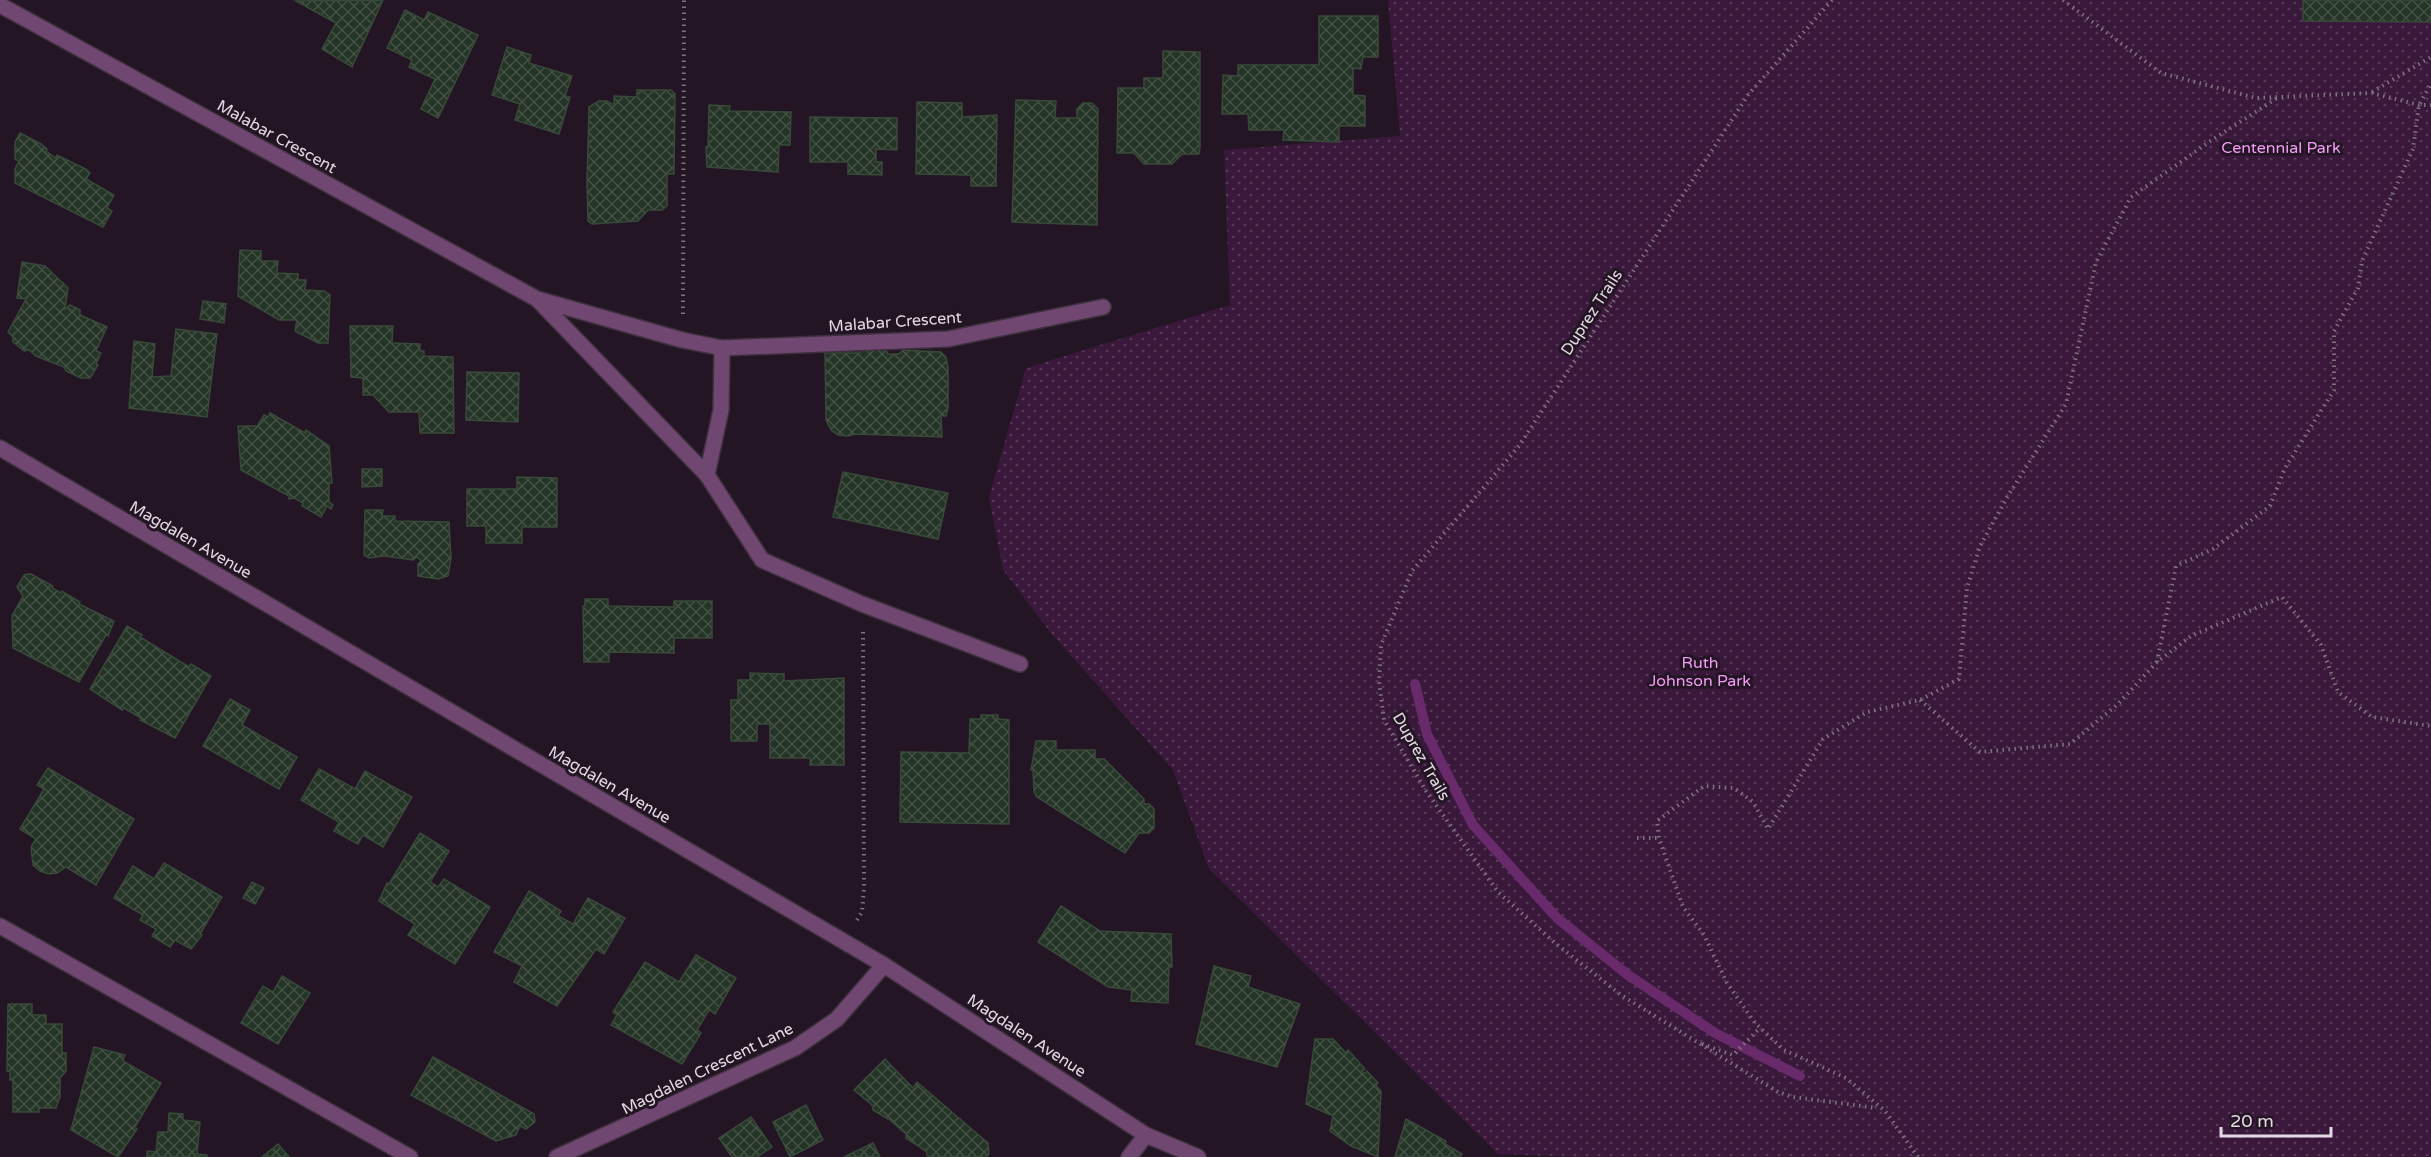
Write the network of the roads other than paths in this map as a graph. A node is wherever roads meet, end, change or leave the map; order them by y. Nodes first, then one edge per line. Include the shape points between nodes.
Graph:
1 (0, 5) edge
2 (537, 299) junction
3 (1103, 307) dead end
4 (722, 348) junction
5 (0, 448) edge
6 (707, 475) junction
7 (1020, 664) dead end
8 (0, 926) edge
9 (884, 965) junction
10 (1146, 1135) junction
11 (410, 1157) edge
12 (557, 1157) edge
13 (1129, 1157) edge
14 (1198, 1157) edge

1 - 2 street, Malabar Crescent
2 - 4 street, Malabar Crescent
2 - 6 street, Malabar Crescent
3 - 4 street, Malabar Crescent via 948,339
4 - 6 street via 721,410
5 - 9 street, Magdalen Avenue
6 - 7 street, Malabar Crescent via 762,560 862,604
8 - 11 street
9 - 10 street, Magdalen Avenue
9 - 12 street, Magdalen Crescent Lane via 837,1019 795,1048
10 - 13 street
10 - 14 street, Magdalen Avenue

